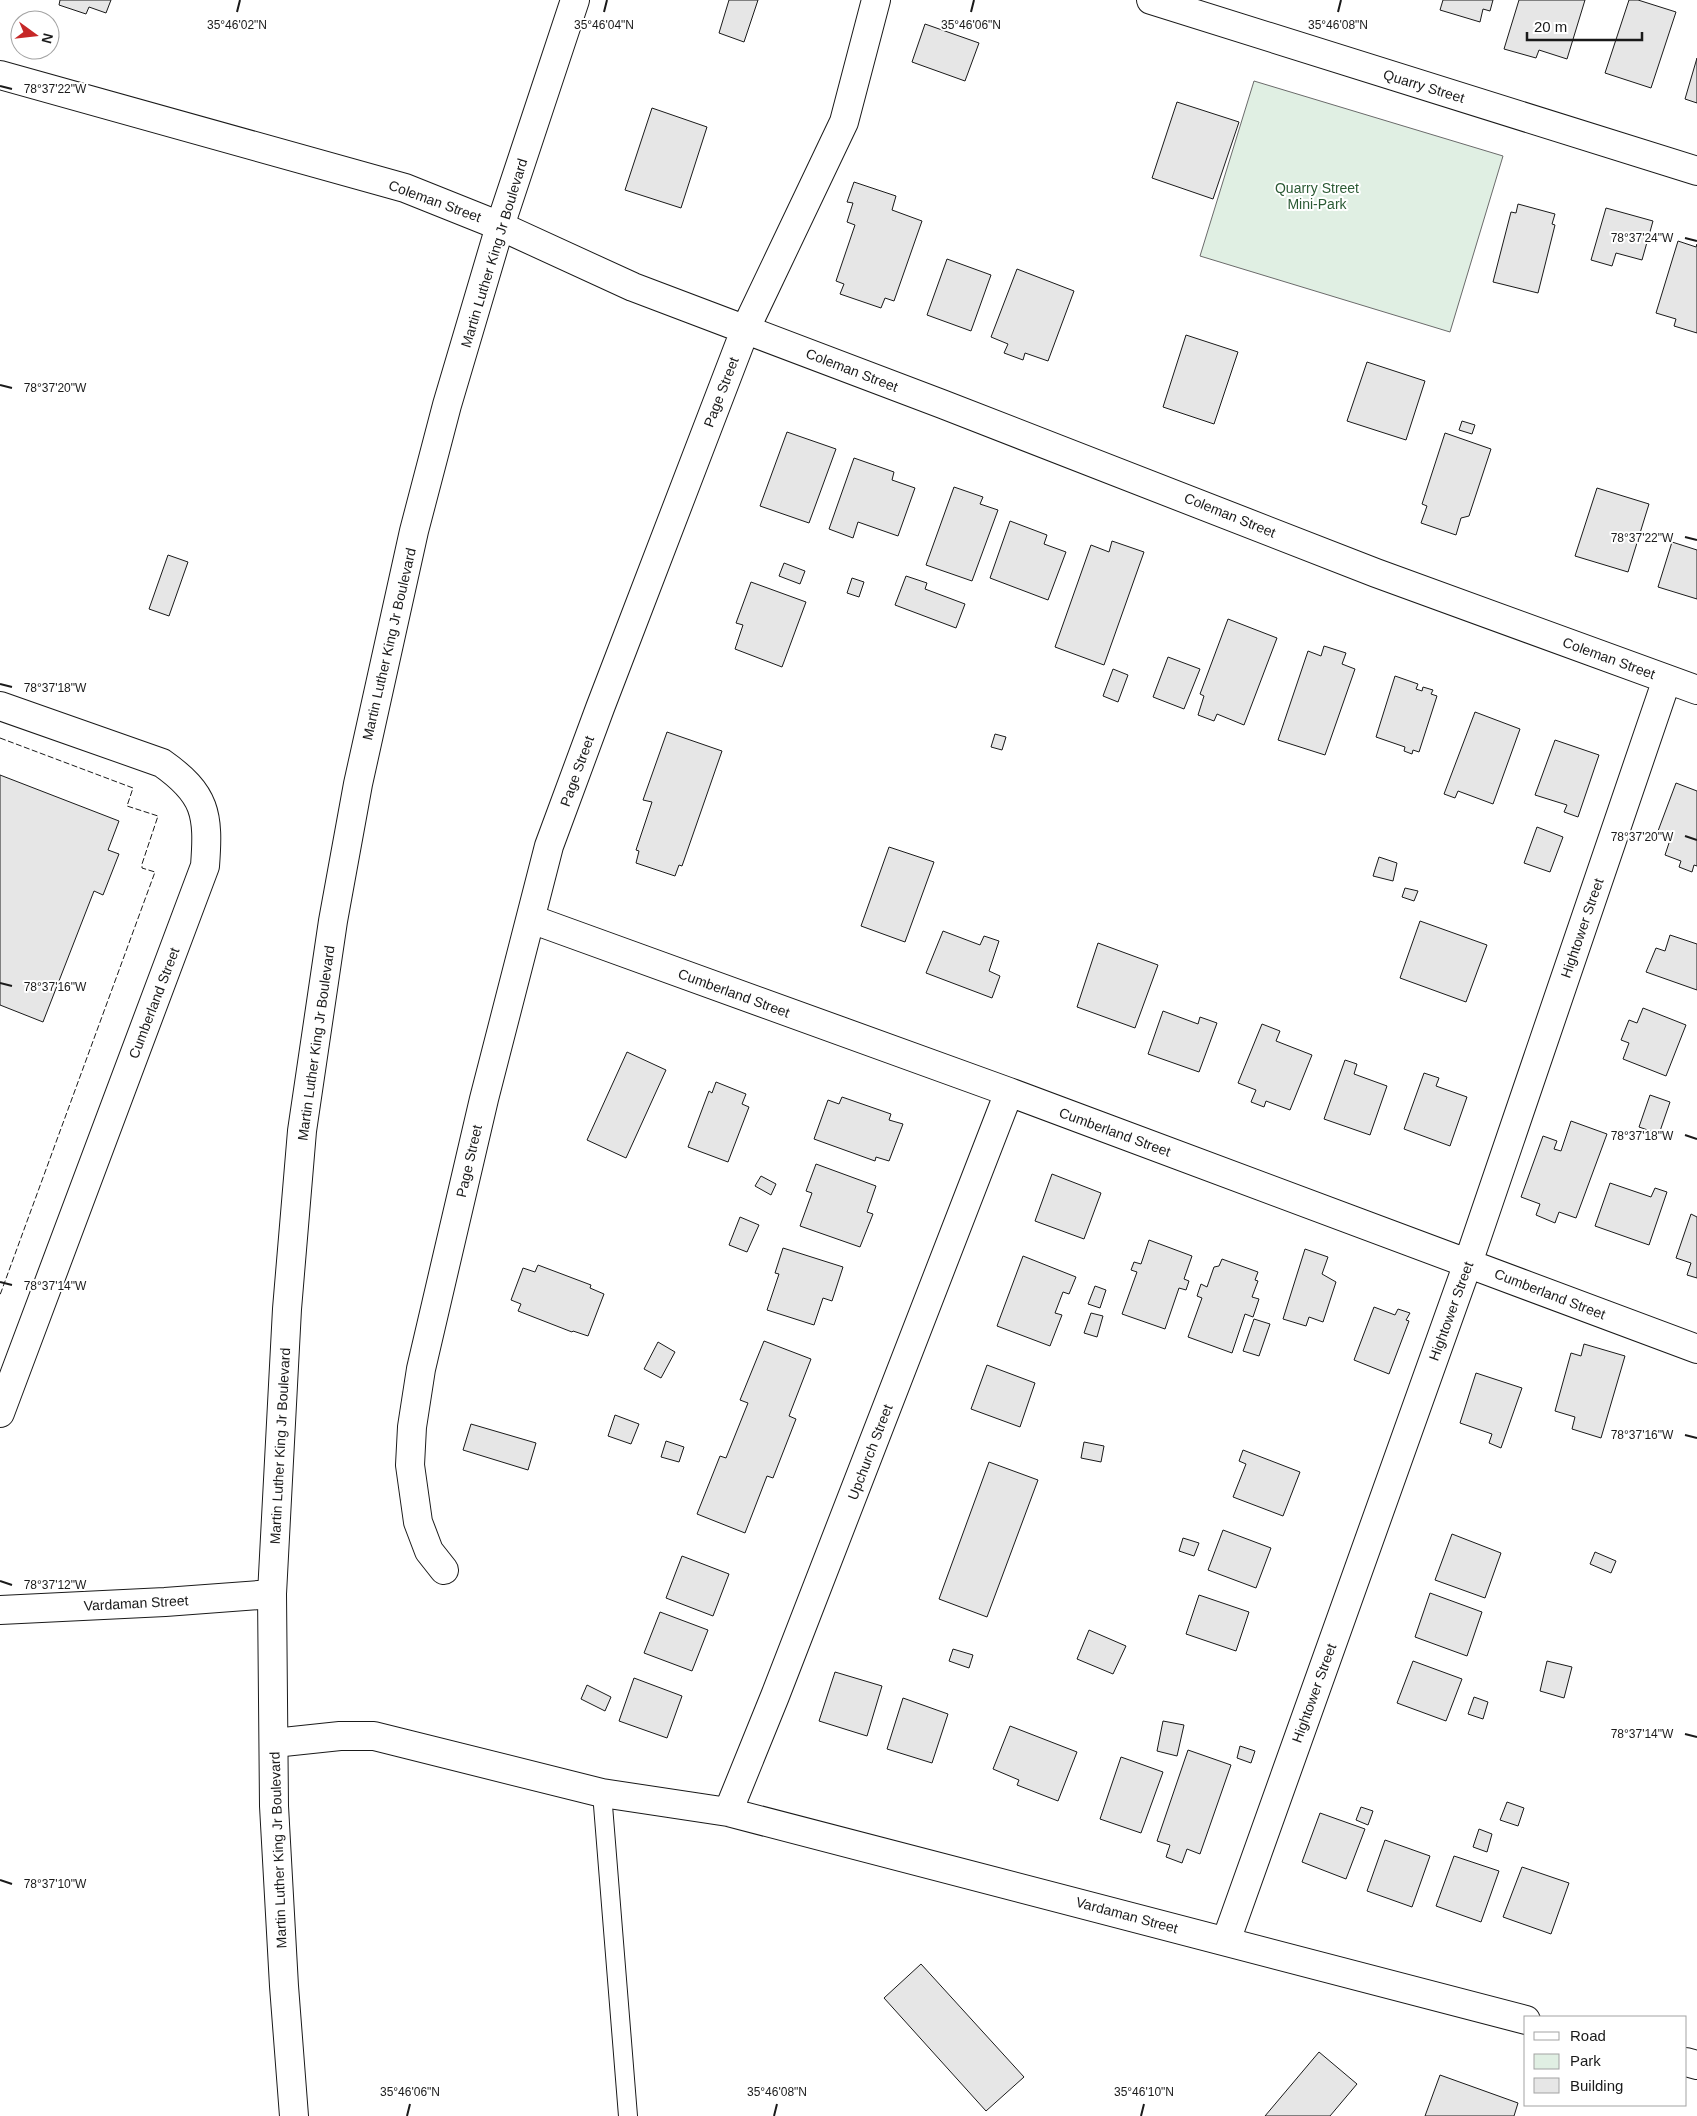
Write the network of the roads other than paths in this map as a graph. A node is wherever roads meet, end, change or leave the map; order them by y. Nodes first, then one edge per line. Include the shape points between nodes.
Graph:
1 (576, 0) edge
2 (876, 0) edge
3 (1151, 0) edge
4 (0, 74) edge
5 (1697, 171) edge
6 (500, 226) junction
7 (746, 330) junction
8 (1668, 679) junction
9 (1697, 690) edge
10 (0, 706) edge
11 (531, 919) junction
12 (1009, 1092) junction
13 (1468, 1263) junction
14 (1697, 1349) edge
15 (0, 1413) edge
16 (444, 1570) dead end
17 (272, 1594) junction
18 (0, 1610) edge
19 (274, 1743) junction
20 (602, 1793) junction
21 (728, 1812) junction
22 (1226, 1941) junction
23 (1524, 2019) edge
24 (294, 2116) edge
25 (628, 2116) edge

1 - 6 street, Martin Luther King Jr Boulevard
2 - 7 street, Page Street via 844,122
3 - 5 street, Quarry Street
4 - 6 street, Coleman Street via 405,188
6 - 7 street, Coleman Street via 633,287
6 - 17 street, Martin Luther King Jr Boulevard via 414,531 358,784 333,921 302,1131 287,1309
7 - 8 street, Coleman Street via 1376,573
7 - 11 street, Page Street via 549,846
8 - 9 street, Coleman Street
8 - 13 street, Hightower Street
10 - 15 street, Cumberland Street via 162,763 183,778 201,803 208,834 206,866
11 - 12 street, Cumberland Street
11 - 16 street, Page Street via 484,1099 421,1369 412,1427 410,1465 418,1522 429,1551
12 - 13 street, Cumberland Street
12 - 21 street, Upchurch Street
13 - 14 street, Cumberland Street
13 - 22 street, Hightower Street
17 - 18 street, Vardaman Street
17 - 19 street, Martin Luther King Jr Boulevard
19 - 20 street, Vardaman Street via 374,1736
19 - 24 street, Martin Luther King Jr Boulevard via 274,1806
20 - 21 street, Vardaman Street
20 - 25 lane
21 - 22 street, Vardaman Street
22 - 23 street, Vardaman Street

